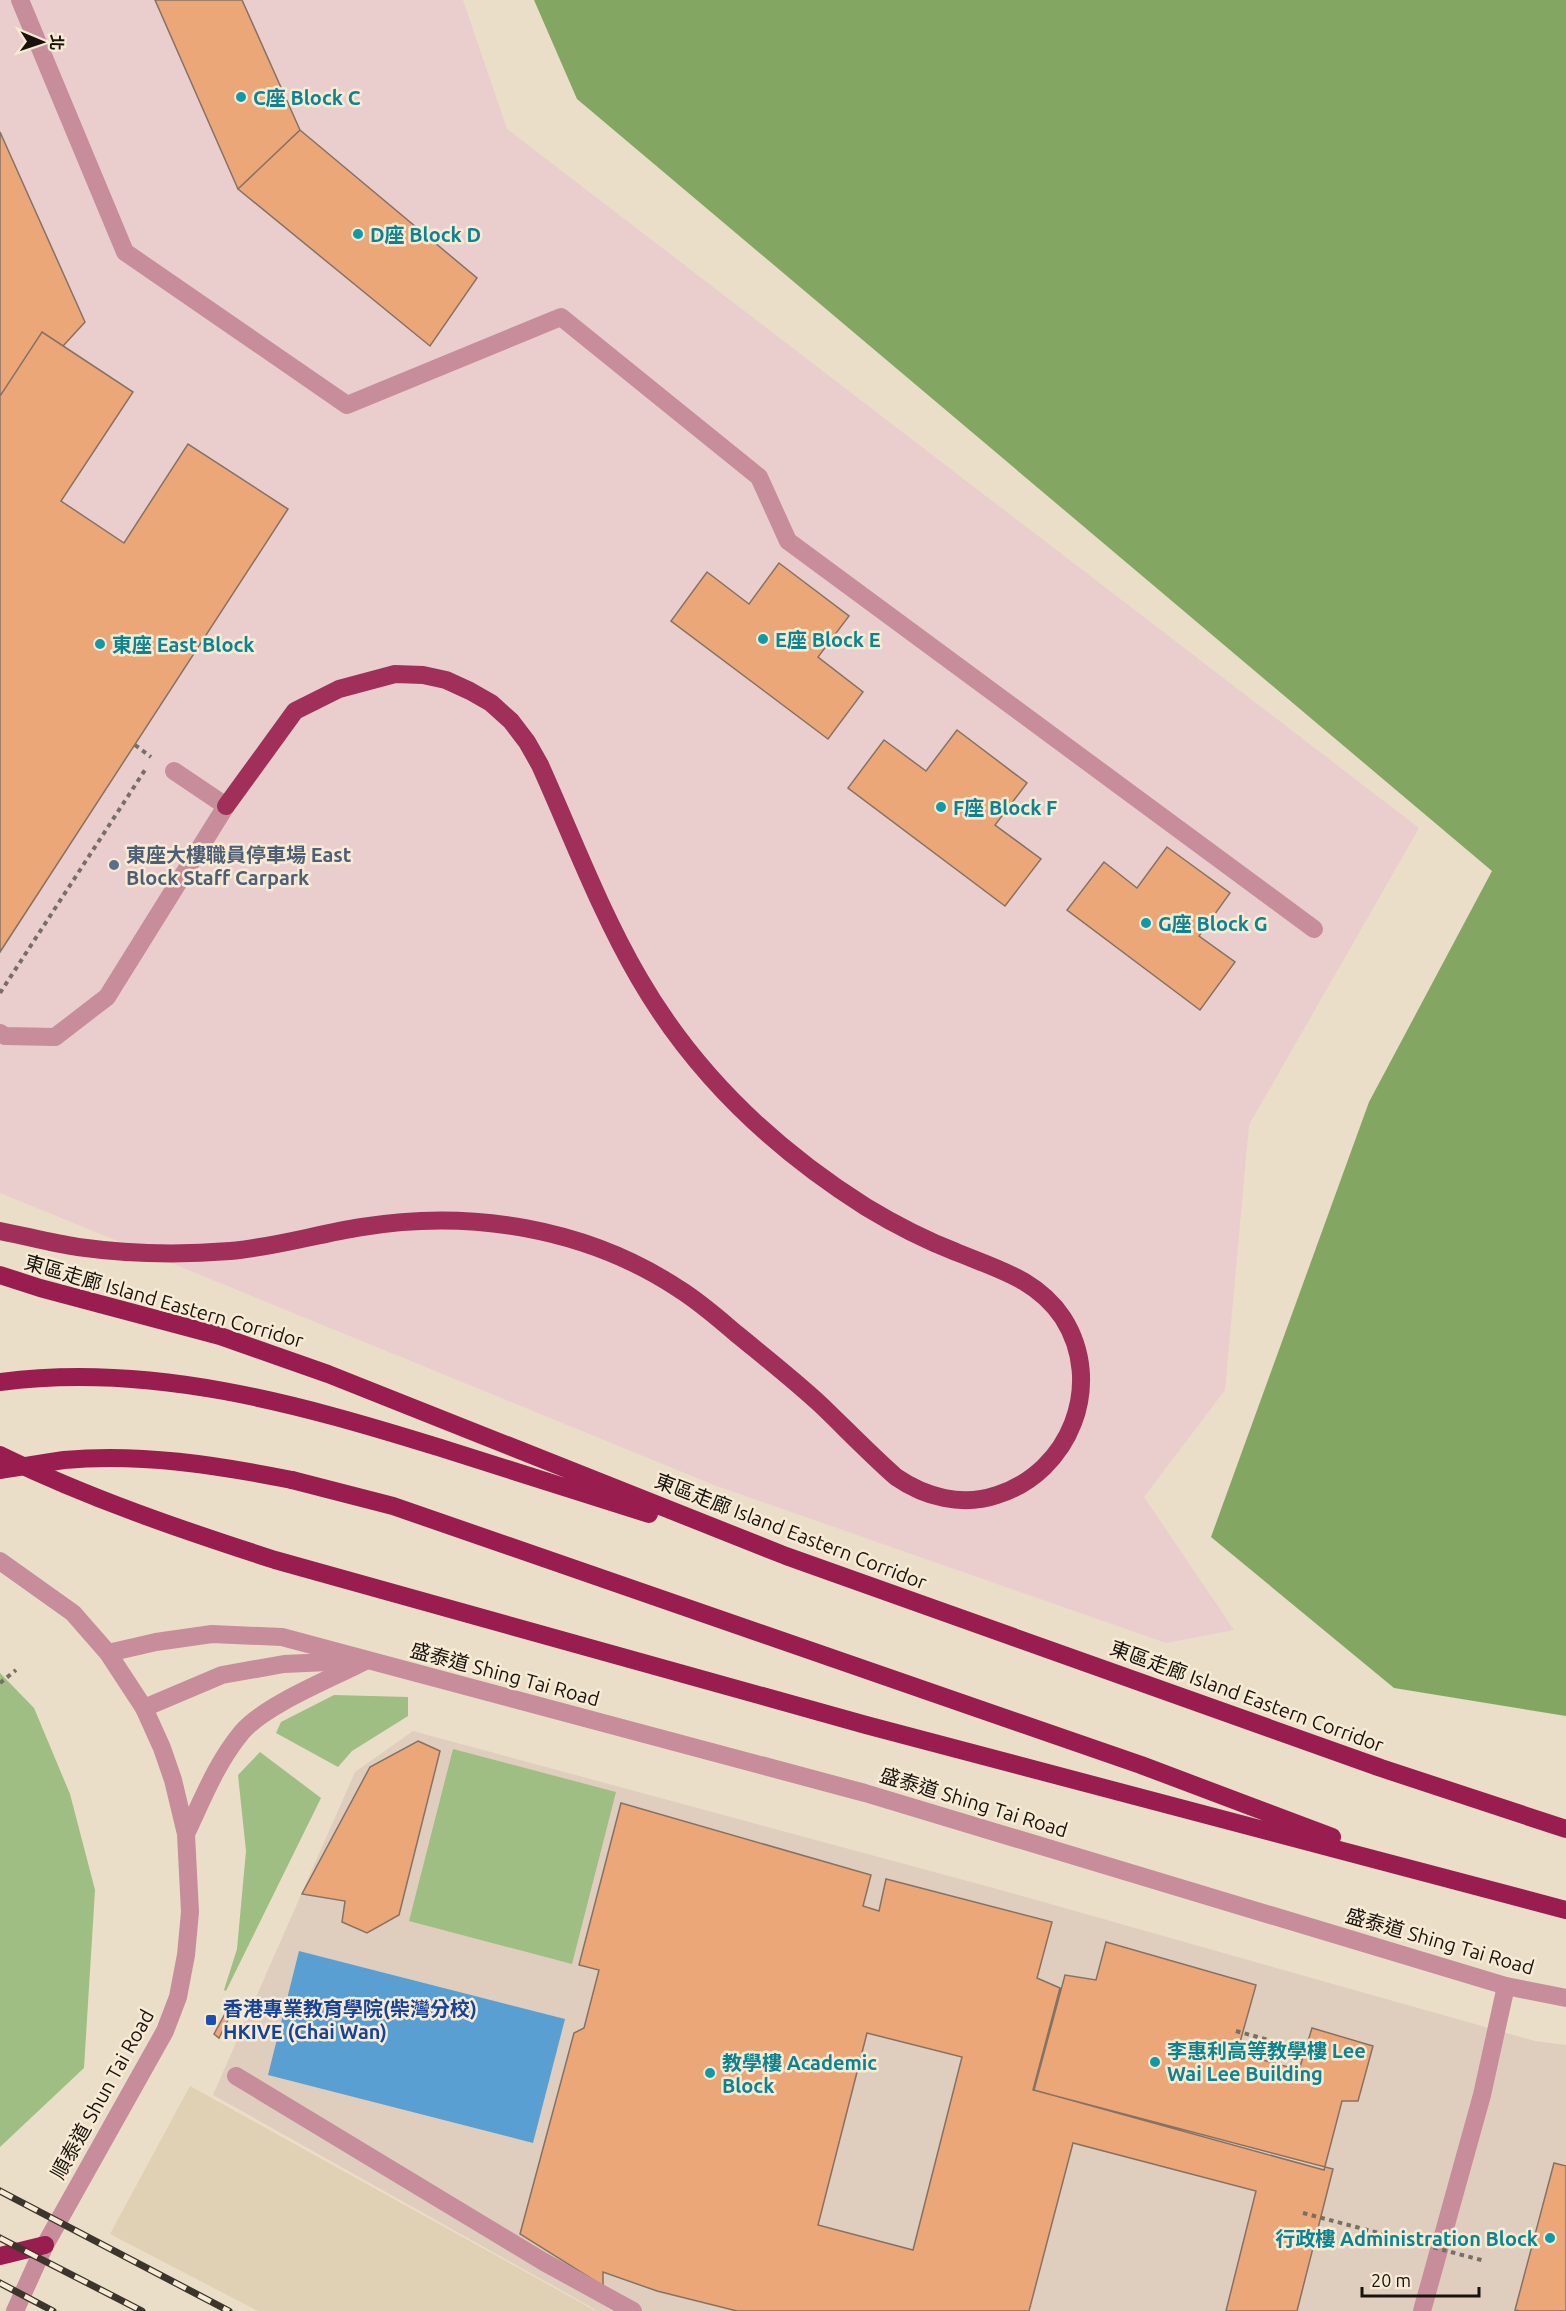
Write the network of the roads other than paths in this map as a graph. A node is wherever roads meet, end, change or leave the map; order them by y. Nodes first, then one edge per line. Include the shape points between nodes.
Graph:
1 (20, 0) edge
2 (174, 771) dead end
3 (226, 806) junction
4 (1314, 929) dead end
5 (0, 1034) edge
6 (0, 1231) edge
7 (0, 1275) edge
8 (0, 1382) edge
9 (0, 1455) edge
10 (0, 1470) edge
11 (786, 1556) junction
12 (0, 1561) edge
13 (108, 1653) junction
14 (367, 1660) junction
15 (144, 1708) junction
16 (1566, 1829) edge
17 (186, 1834) junction
18 (1426, 1872) junction
19 (1566, 1911) edge
20 (1506, 1986) junction
21 (1566, 1998) edge
22 (236, 2076) dead end
23 (45, 2245) junction
24 (0, 2256) edge
25 (15, 2311) edge
26 (633, 2311) edge
27 (1422, 2311) edge

1 - 4 street via 125,252 347,405 561,317 759,477 788,541
2 - 3 street
3 - 5 street via 107,998 55,1038
3 - 6 highway via 295,711 339,689 395,674 423,675 446,680 491,703 511,721 540,765 640,979 689,1052 729,1098 793,1155 868,1208 955,1252 1003,1269 1040,1291 1054,1305 1073,1337 1082,1383 1079,1410 1060,1451 1021,1485 996,1496 951,1499 928,1495 896,1476 792,1380 680,1289 600,1250 530,1229 495,1222 420,1221 362,1227 257,1248 176,1254 78,1247
7 - 11 highway, 東區走廊 Island Eastern Corridor via 220,1336 328,1374
8 - 11 highway via 111,1378 164,1382 272,1400 340,1416
9 - 18 highway via 176,1528 275,1560 866,1725
10 - 18 highway, bridge via 64,1460 183,1462 292,1480 393,1506 1141,1765
11 - 16 highway, 東區走廊 Island Eastern Corridor via 1381,1768
12 - 13 street, 順泰道 Shun Tai Road via 73,1613
13 - 14 street, 盛泰道 Shing Tai Road via 212,1634 282,1637
13 - 15 street, 順泰道 Shun Tai Road
14 - 15 street, 盛泰道 Shing Tai Road via 284,1664 222,1675
14 - 17 street via 270,1709 243,1731 218,1766
14 - 20 street, 盛泰道 Shing Tai Road via 865,1793
15 - 17 street, 順泰道 Shun Tai Road via 162,1748
17 - 23 street, 順泰道 Shun Tai Road via 190,1912 178,1997 165,2031
18 - 19 highway
20 - 21 street, 盛泰道 Shing Tai Road
20 - 27 street via 1482,2095
22 - 26 street via 544,2262
23 - 24 highway
23 - 25 street, 順泰道 Shun Tai Road

